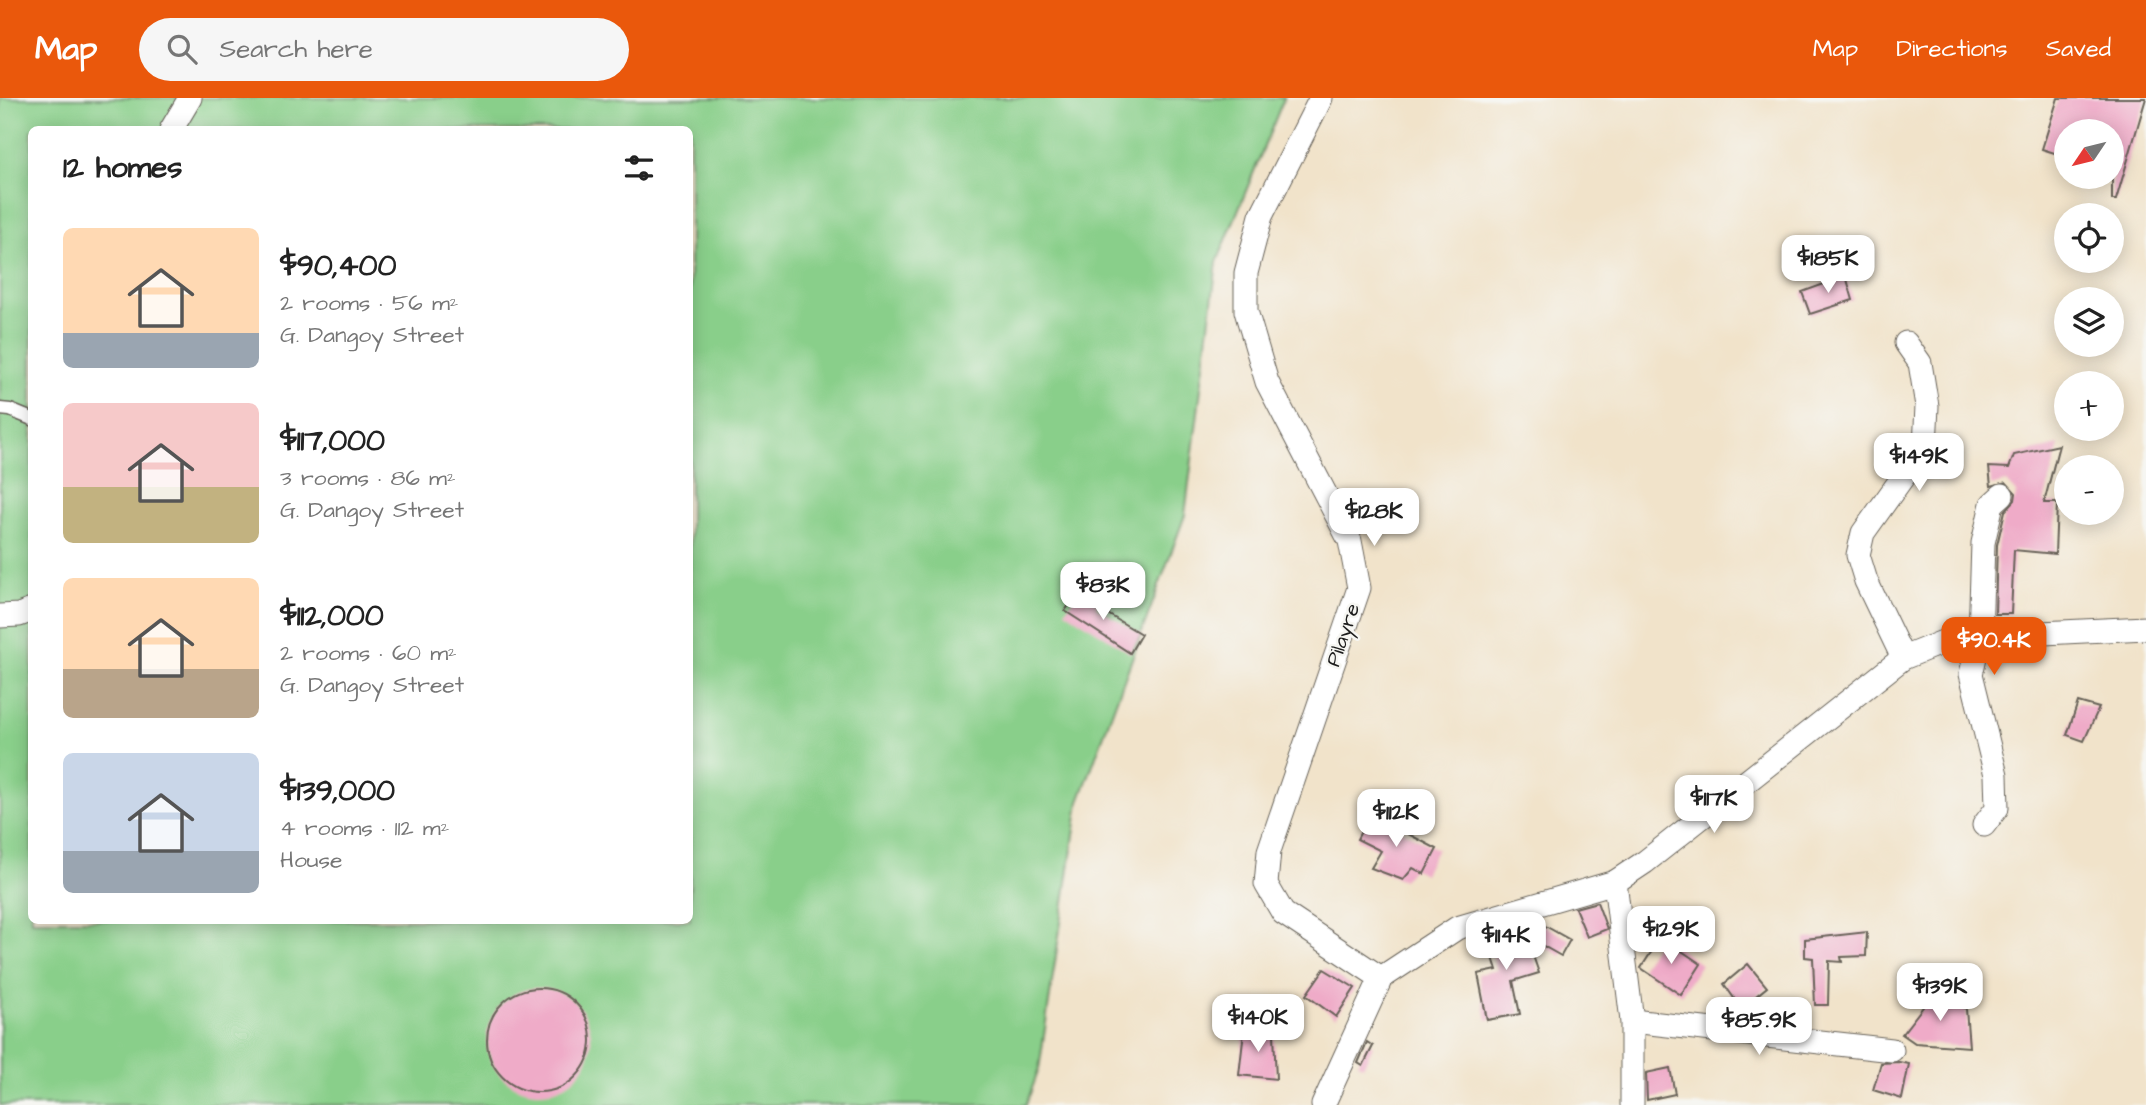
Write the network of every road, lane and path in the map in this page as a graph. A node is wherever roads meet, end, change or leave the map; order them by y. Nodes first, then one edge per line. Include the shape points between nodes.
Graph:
1 (190, 98) edge
2 (1321, 98) edge
3 (173, 126) edge
4 (1906, 342) dead end
5 (0, 409) edge
6 (28, 417) edge
7 (2002, 495) dead end
8 (28, 612) edge
9 (0, 616) edge
10 (2146, 628) edge
11 (1980, 636) junction
12 (1903, 658) junction
13 (1984, 825) dead end
14 (1615, 882) junction
15 (1381, 978) junction
16 (1632, 1021) junction
17 (1892, 1050) dead end
18 (1323, 1105) edge
19 (1632, 1105) edge

1 - 3 street
2 - 15 street, Pilayre via 1261,216 1246,273 1246,311 1267,382 1350,541 1359,588 1269,851 1266,884 1283,913
4 - 12 street via 1920,363 1927,406 1925,446 1863,533 1858,555
5 - 6 lane
7 - 11 street via 1992,504 1983,543
8 - 9 street
10 - 11 street
11 - 12 street via 1943,642
11 - 13 street via 1971,674 1997,794 1997,808
12 - 14 street
14 - 15 street via 1457,928
14 - 16 street
15 - 18 street
16 - 17 street
16 - 19 street

